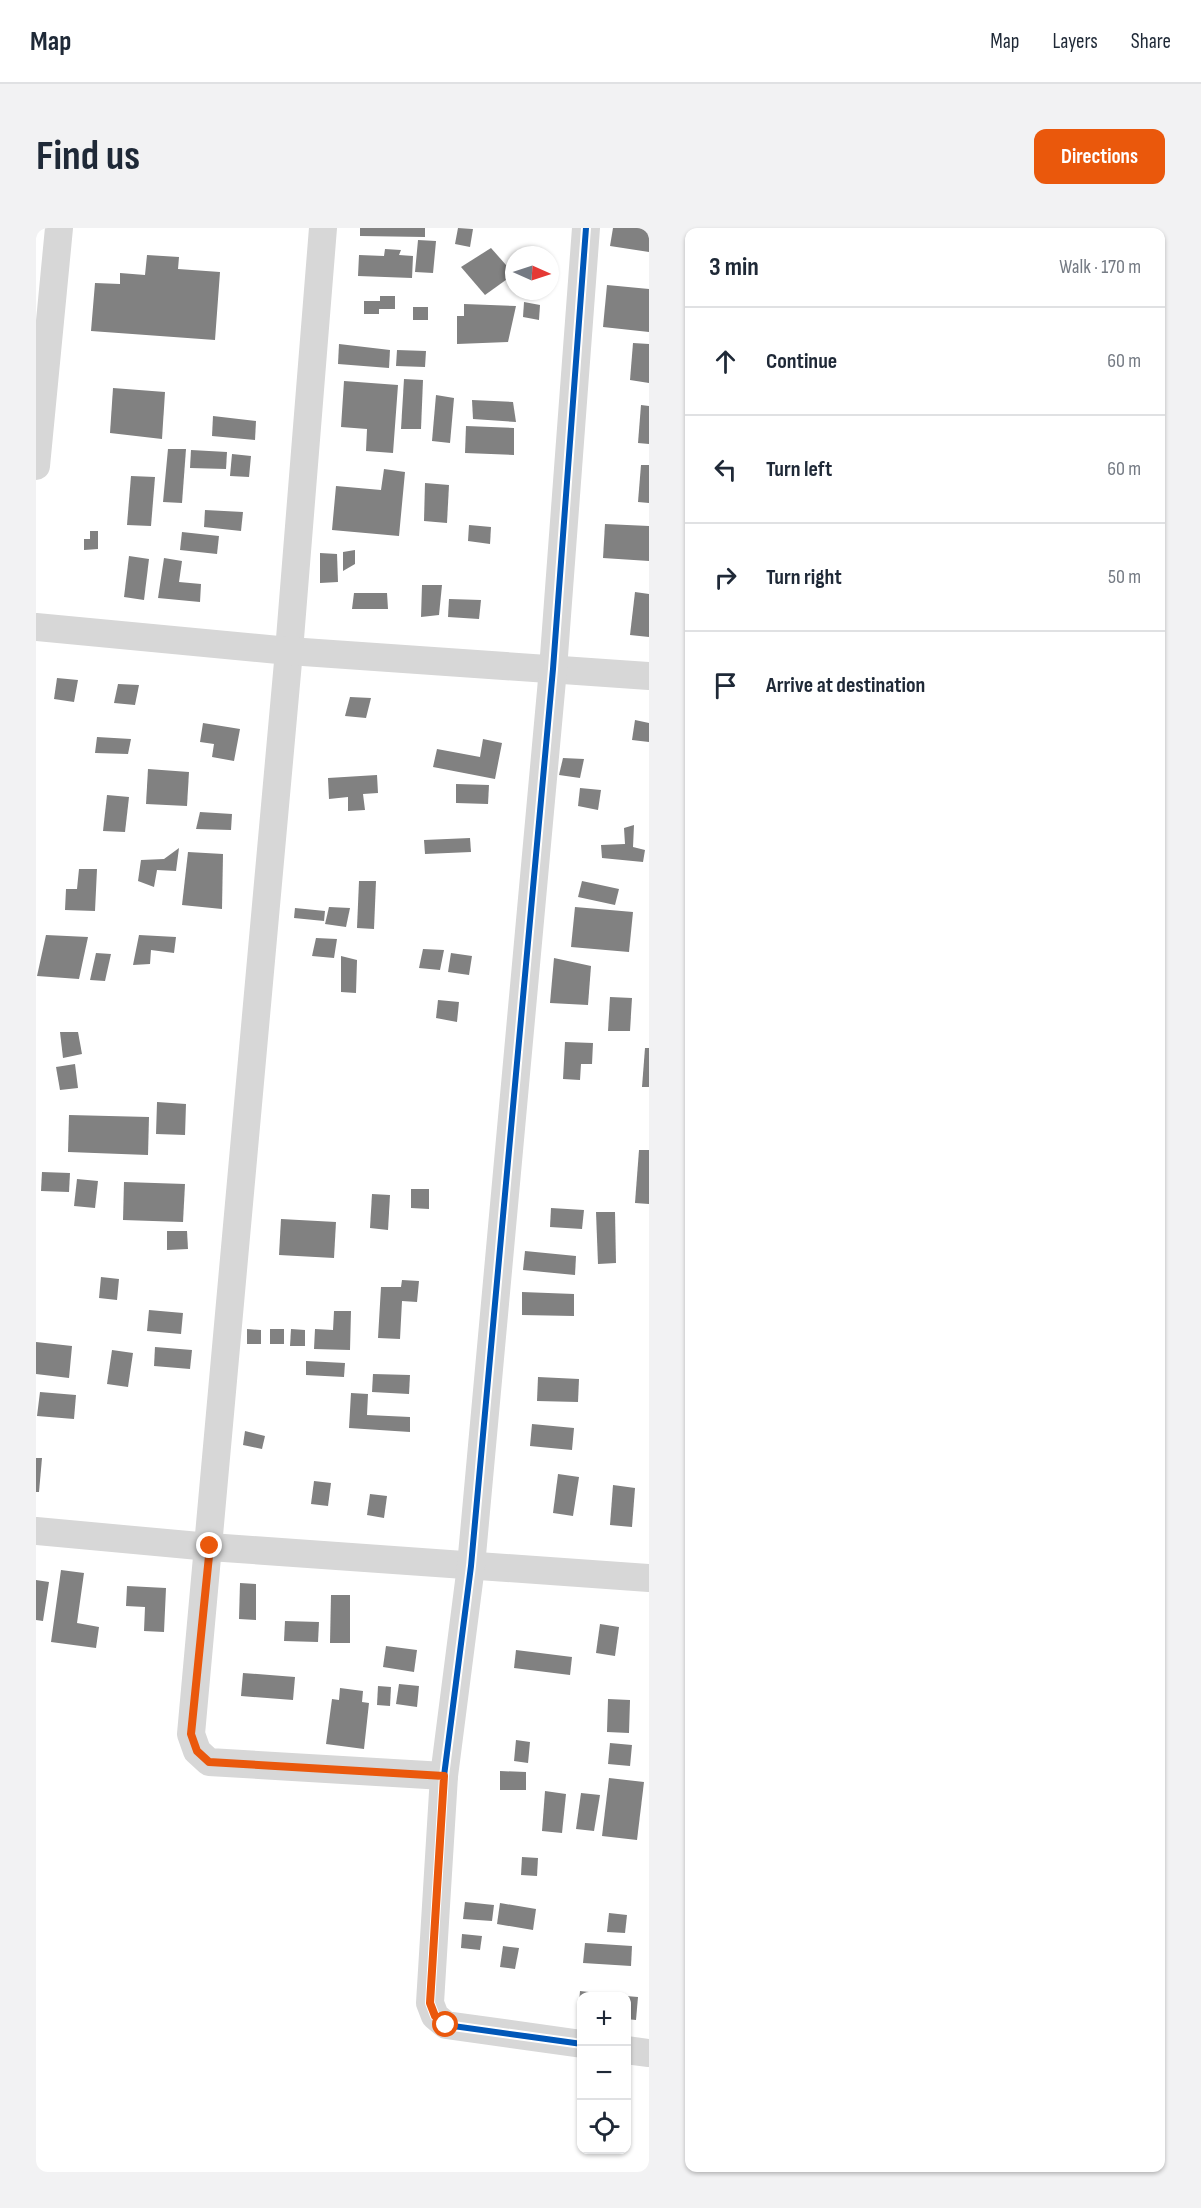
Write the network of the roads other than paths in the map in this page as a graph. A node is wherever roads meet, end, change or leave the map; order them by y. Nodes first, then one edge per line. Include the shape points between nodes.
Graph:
1 (59, 228) edge
2 (323, 228) edge
3 (586, 228) edge
4 (36, 466) edge
5 (36, 627) edge
6 (289, 651) junction
7 (553, 669) junction
8 (649, 676) edge
9 (36, 1531) edge
10 (210, 1546) junction
11 (471, 1566) junction
12 (649, 1578) edge
13 (444, 1776) junction
14 (577, 2043) edge
15 (631, 2051) edge
16 (649, 2053) edge

1 - 4 street
2 - 6 street
3 - 7 street
5 - 6 street
6 - 7 street
6 - 10 street
7 - 8 street
7 - 11 street
9 - 10 street
10 - 11 street
10 - 13 street via 191,1734 197,1751 209,1762
11 - 12 street
11 - 13 street
13 - 14 street via 430,2003 435,2016 446,2025
15 - 16 street

